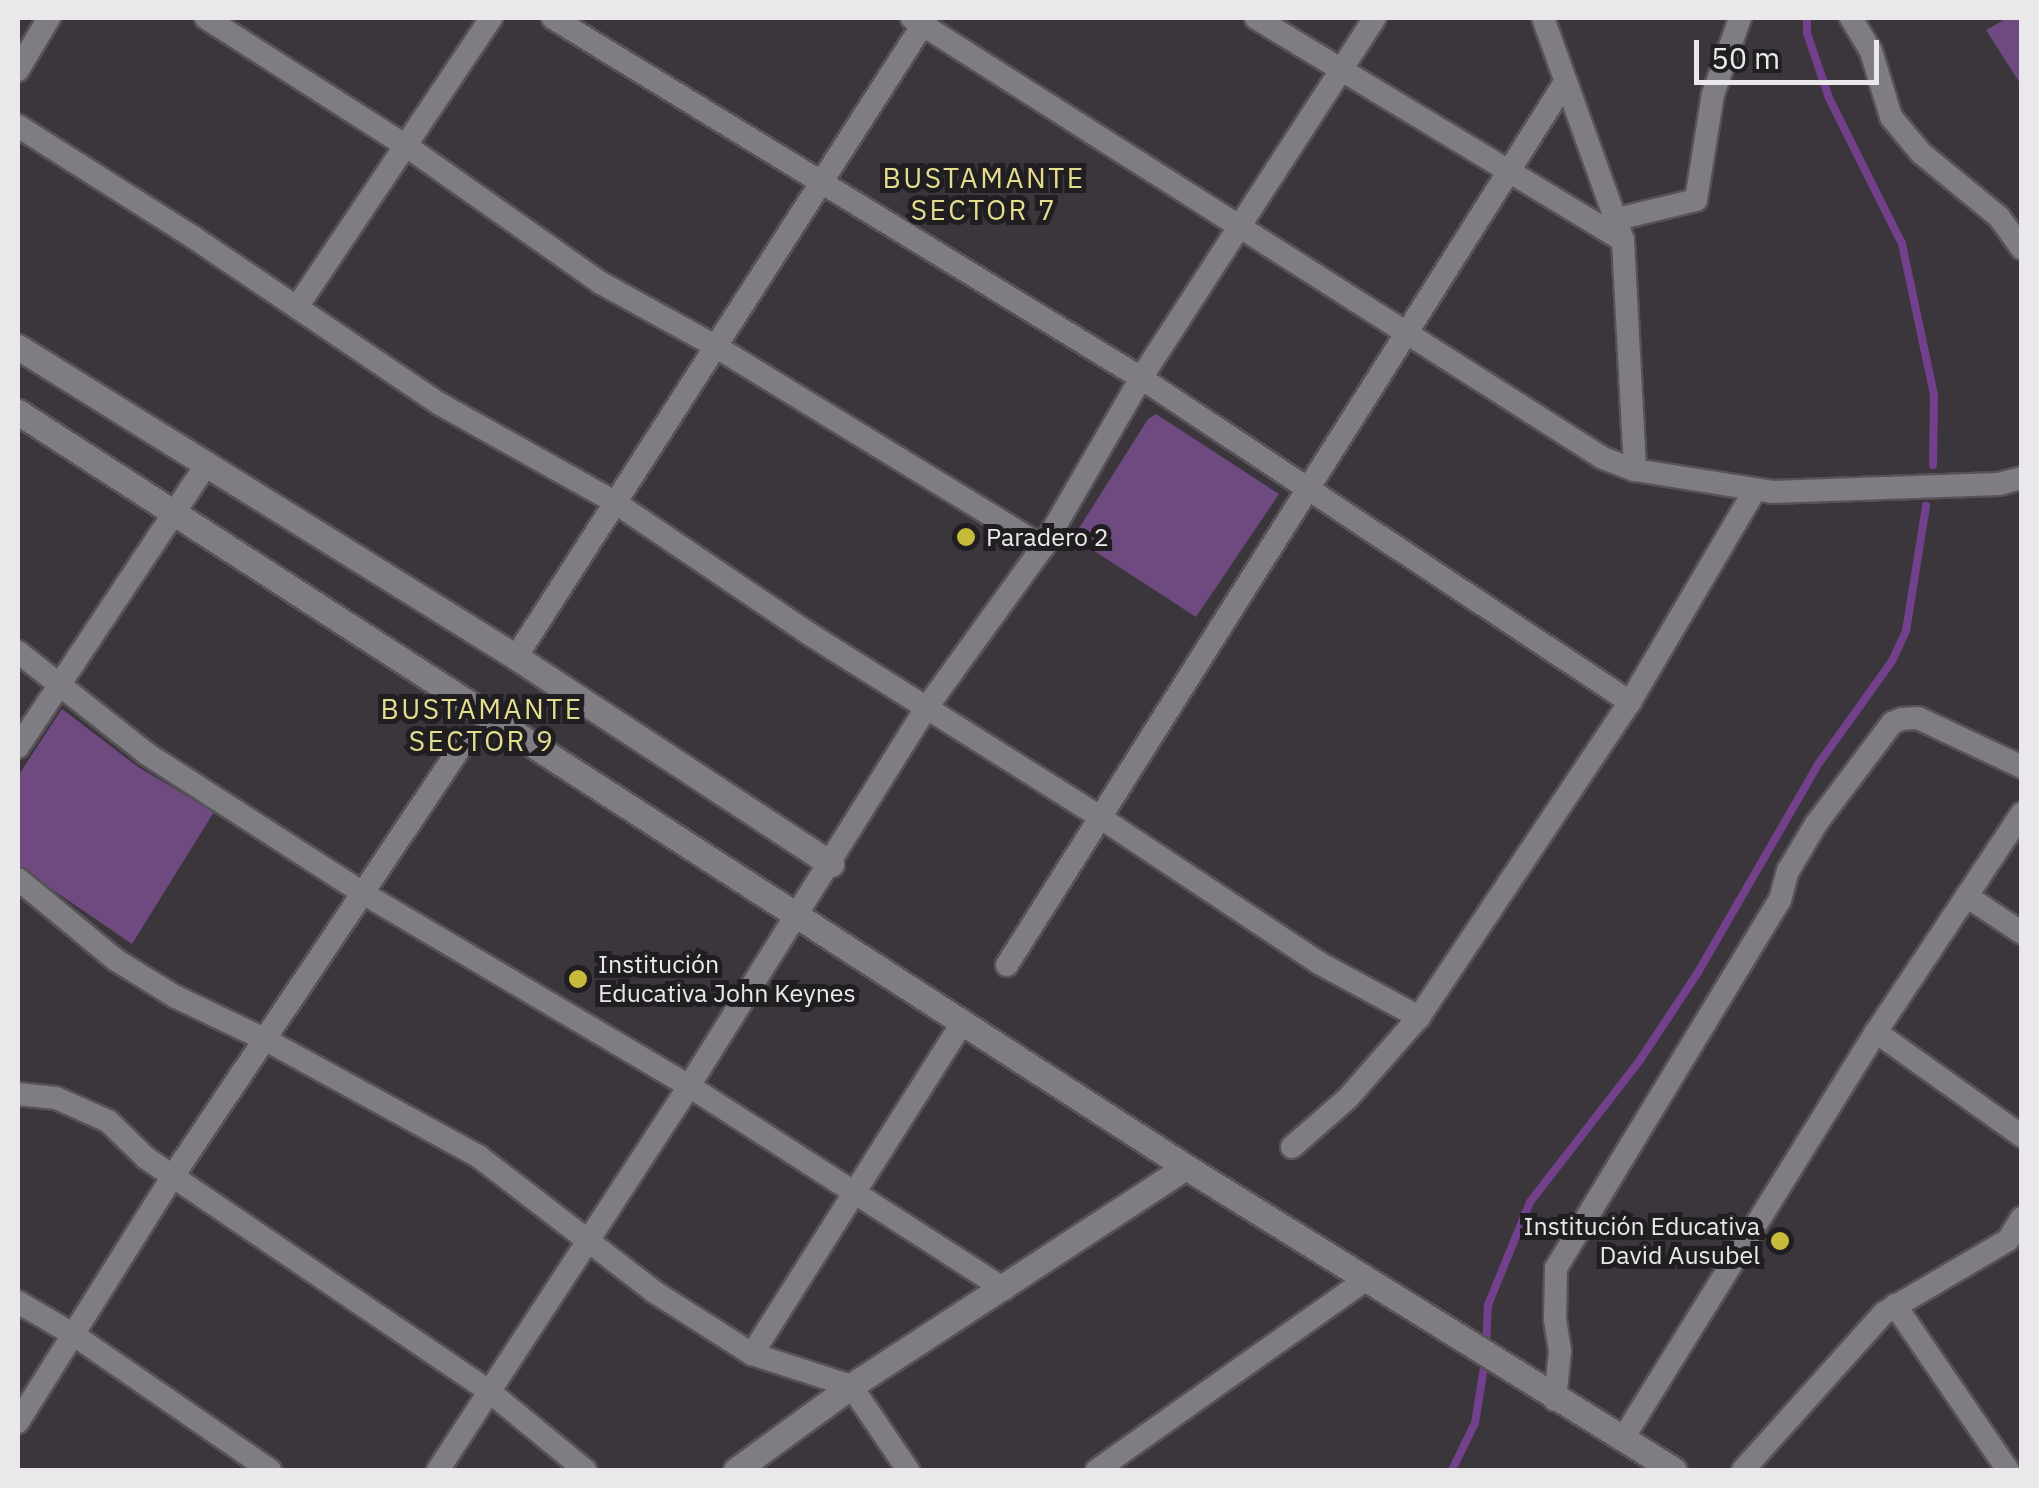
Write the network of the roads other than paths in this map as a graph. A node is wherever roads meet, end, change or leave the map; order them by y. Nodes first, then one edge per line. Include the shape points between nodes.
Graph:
1 (49, 18) edge
2 (206, 18) edge
3 (490, 18) edge
4 (552, 18) edge
5 (1256, 18) edge
6 (1375, 18) edge
7 (1543, 18) edge
8 (1740, 18) edge
9 (1852, 18) edge
10 (921, 20) edge
11 (18, 70) edge
12 (1341, 71) junction
13 (1564, 84) junction
14 (18, 126) edge
15 (408, 148) junction
16 (1506, 171) junction
17 (821, 178) junction
18 (1241, 224) junction
19 (1620, 229) junction
20 (2022, 249) edge
21 (297, 307) junction
22 (1407, 334) junction
23 (715, 346) junction
24 (18, 347) edge
25 (1142, 378) junction
26 (18, 412) edge
27 (205, 467) junction
28 (1635, 470) junction
29 (2014, 484) edge
30 (1308, 490) junction
31 (1755, 490) junction
32 (613, 501) junction
33 (174, 512) junction
34 (1043, 547) junction
35 (18, 652) edge
36 (516, 657) junction
37 (59, 681) junction
38 (1630, 702) junction
39 (927, 708) junction
40 (462, 745) dead end
41 (18, 747) edge
42 (2022, 767) edge
43 (2022, 812) edge
44 (1098, 816) junction
45 (830, 864) junction
46 (18, 879) edge
47 (361, 892) junction
48 (1968, 897) junction
49 (799, 914) junction
50 (2022, 933) edge
51 (1007, 965) dead end
52 (1419, 1017) junction
53 (963, 1021) junction
54 (1876, 1032) junction
55 (266, 1040) junction
56 (689, 1086) junction
57 (18, 1094) edge
58 (2022, 1136) edge
59 (1292, 1147) dead end
60 (1186, 1168) junction
61 (173, 1176) junction
62 (852, 1194) junction
63 (2022, 1218) edge
64 (589, 1240) junction
65 (1365, 1280) junction
66 (1004, 1290) junction
67 (18, 1302) edge
68 (1895, 1305) junction
69 (74, 1334) junction
70 (752, 1354) junction
71 (851, 1386) junction
72 (490, 1392) junction
73 (1555, 1400) junction
74 (18, 1422) edge
75 (1622, 1440) junction
76 (1109, 1467) edge
77 (270, 1470) edge
78 (438, 1470) edge
79 (585, 1470) edge
80 (736, 1470) edge
81 (908, 1470) edge
82 (1674, 1470) edge
83 (1743, 1470) edge
84 (2008, 1470) edge

1 - 11 street
2 - 15 street
3 - 15 street
4 - 17 street
5 - 12 street
6 - 12 street
7 - 13 street
8 - 19 street via 1713,94 1696,200
9 - 20 street via 1871,50 1891,116 1922,153 1999,217
10 - 17 street
10 - 18 street
12 - 16 street
12 - 18 street
13 - 16 street
13 - 19 street
14 - 21 street
15 - 21 street
15 - 23 street via 601,284
16 - 19 street
16 - 22 street
17 - 23 street
17 - 25 street
18 - 22 street
18 - 25 street
19 - 28 street
21 - 32 street via 440,404
22 - 28 street via 1603,458
22 - 30 street
23 - 32 street
23 - 34 street
24 - 27 street
25 - 30 street
25 - 34 street
26 - 33 street
27 - 33 street
27 - 36 street
28 - 31 street
29 - 31 street
30 - 38 street
30 - 44 street
31 - 38 street
32 - 36 street
32 - 39 street
33 - 37 street
33 - 49 street
34 - 39 street
35 - 37 street
36 - 45 street
37 - 41 street
37 - 47 street via 147,754
38 - 52 street
39 - 44 street
39 - 45 street
40 - 47 street
42 - 73 street via 1918,718 1902,719 1892,723 1816,824 1788,871 1780,900 1556,1268
43 - 48 street
44 - 51 street
44 - 52 street via 1319,963
45 - 49 street
46 - 55 street via 116,960
47 - 55 street
47 - 56 street
48 - 50 street
48 - 54 street
49 - 53 street
49 - 56 street
52 - 59 street via 1348,1098
53 - 60 street
53 - 62 street
54 - 58 street
54 - 75 street
55 - 61 street
55 - 64 street via 478,1156
56 - 62 street
56 - 64 street
57 - 61 street via 83,1107
60 - 65 street
60 - 66 street
61 - 69 street
61 - 72 street
62 - 66 street
62 - 70 street
63 - 68 street via 2008,1240
64 - 70 street via 653,1291
64 - 72 street
65 - 73 street
65 - 76 street
66 - 71 street
67 - 69 street
68 - 83 street
68 - 84 street
69 - 74 street
69 - 77 street
70 - 71 street
71 - 80 street
71 - 81 street
72 - 78 street
72 - 79 street
73 - 75 street
75 - 82 street

